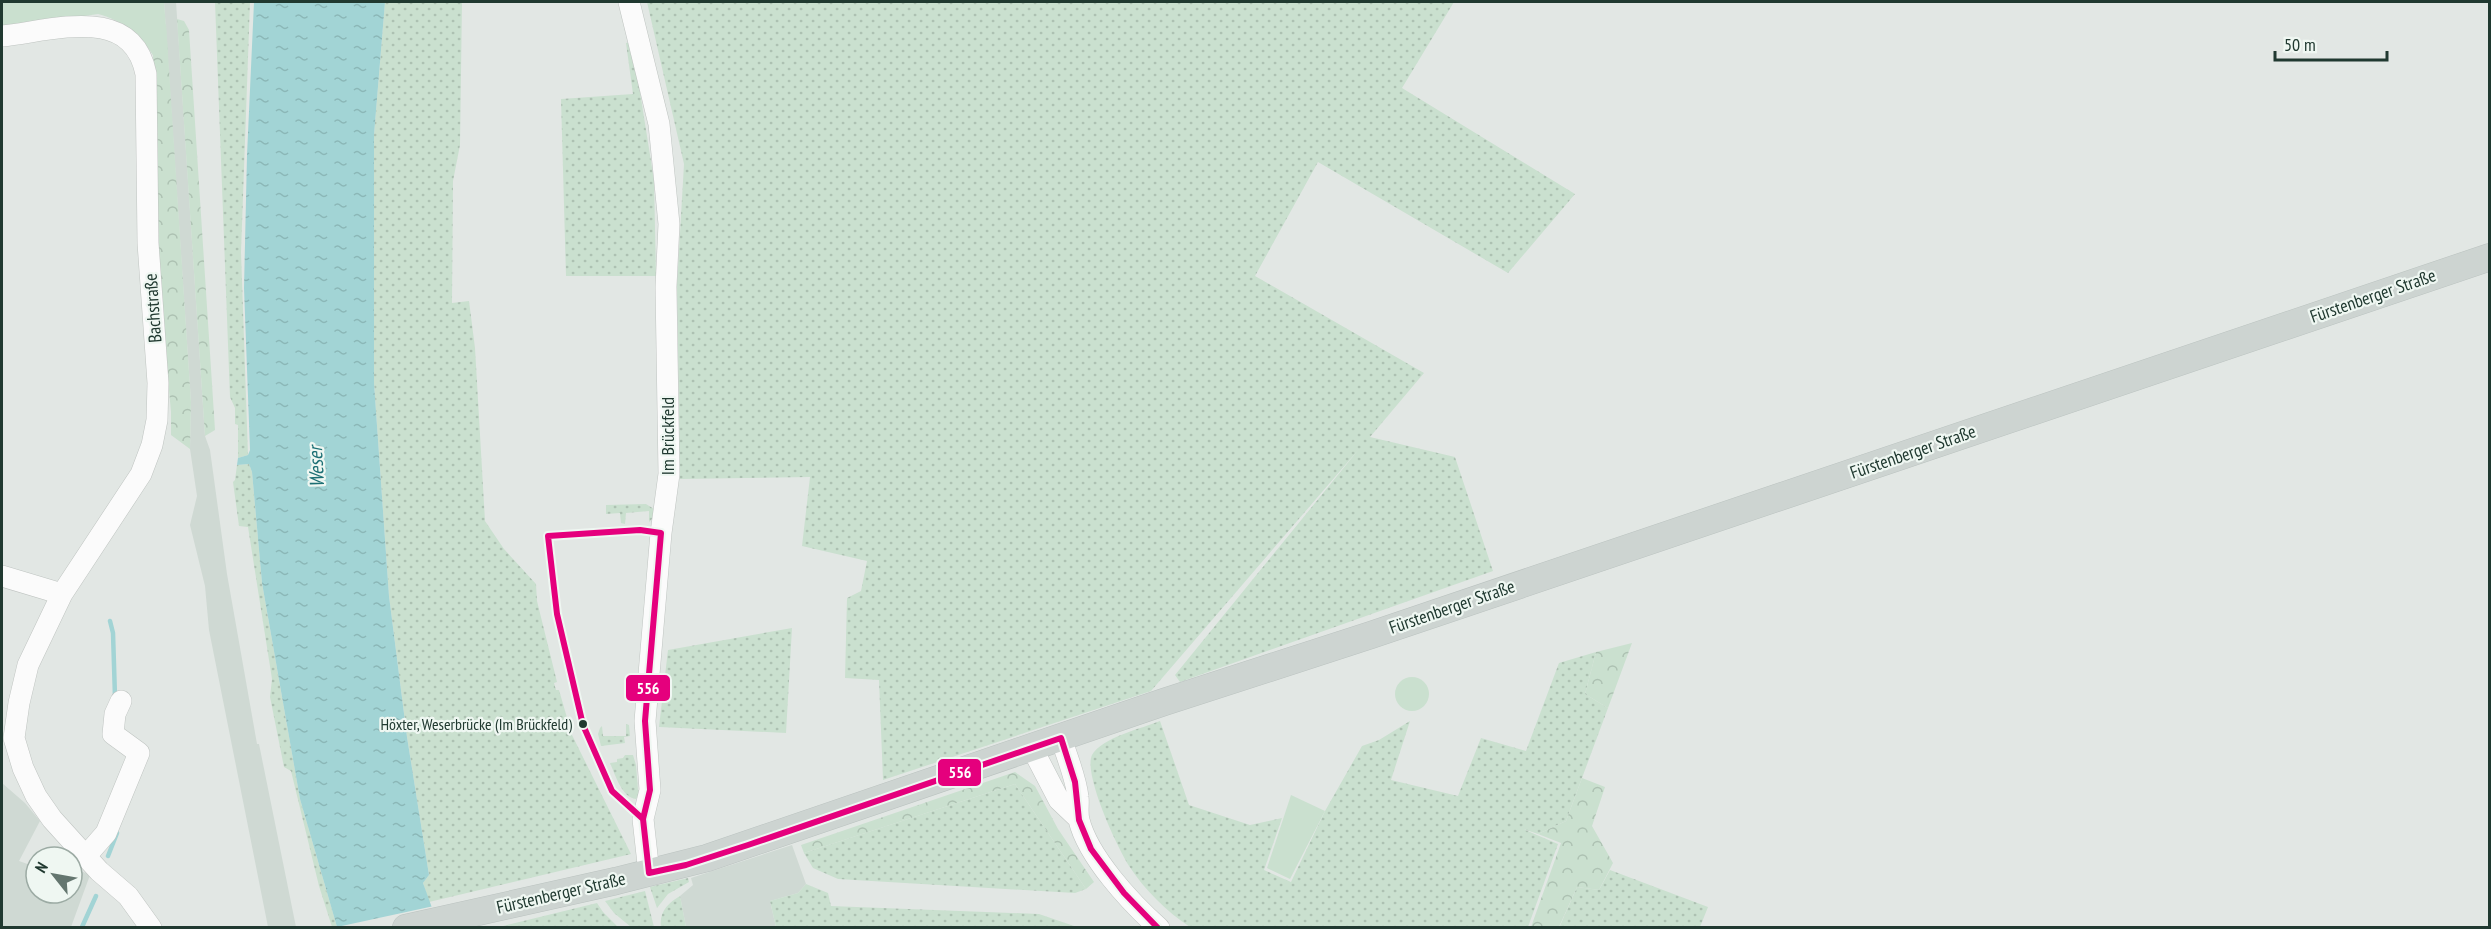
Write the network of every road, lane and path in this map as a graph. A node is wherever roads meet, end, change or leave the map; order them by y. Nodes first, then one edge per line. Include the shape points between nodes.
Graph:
1 (629, 2) edge
2 (2, 36) edge
3 (2490, 257) edge
4 (2, 576) edge
5 (62, 594) junction
6 (121, 701) dead end
7 (1061, 738) junction
8 (1032, 748) junction
9 (1078, 818) junction
10 (92, 864) junction
11 (649, 873) junction
12 (151, 927) edge
13 (406, 927) edge
14 (1159, 927) edge

1 - 11 street, Im Brückfeld via 659,124 669,224 669,474 645,720 650,778 643,819
2 - 5 street, Bachstraße via 87,25 105,27 131,43 143,60 146,74 148,243 157,420 141,474
3 - 7 main road, Fürstenberger Straße
4 - 5 street
5 - 10 street, Bachstraße via 28,666 14,738 36,796
6 - 10 street via 113,734 139,753
7 - 8 main road, Fürstenberger Straße
7 - 9 street via 1078,796
8 - 9 street via 1059,800
8 - 11 main road, Fürstenberger Straße via 748,845
9 - 14 street via 1108,874
10 - 12 street, Bachstraße via 128,896
11 - 13 main road, Fürstenberger Straße

